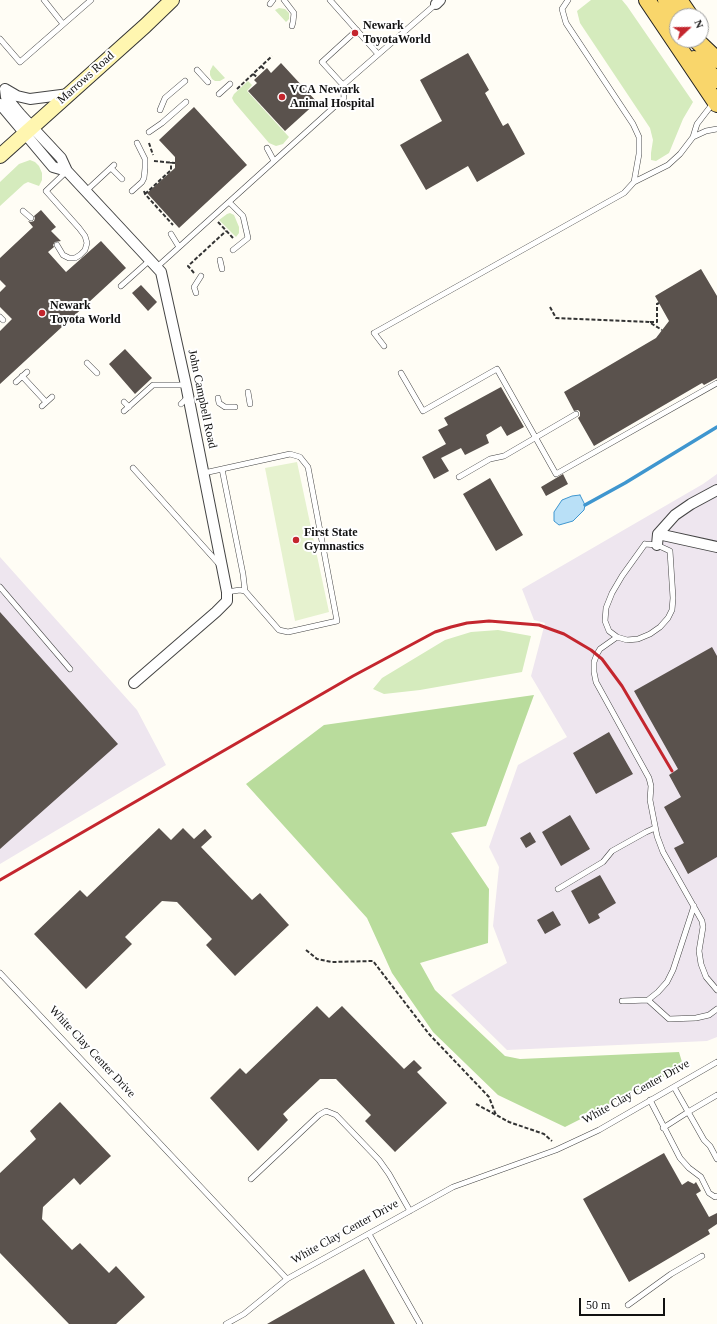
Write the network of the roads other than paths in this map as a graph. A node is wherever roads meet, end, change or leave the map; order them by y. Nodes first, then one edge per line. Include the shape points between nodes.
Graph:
1 (44, 0) edge
2 (91, 0) edge
3 (172, 0) edge
4 (284, 0) edge
5 (330, 0) edge
6 (568, 0) edge
7 (647, 0) edge
8 (438, 2) edge
9 (63, 24) junction
10 (292, 26) dead end
11 (357, 30) junction
12 (669, 32) edge
13 (0, 39) edge
14 (709, 44) edge
15 (680, 48) joint
16 (704, 48) edge
17 (378, 54) junction
18 (717, 56) edge
19 (717, 60) edge
20 (197, 70) dead end
21 (717, 80) edge
22 (185, 81) dead end
23 (208, 82) dead end
24 (230, 84) dead end
25 (343, 85) junction
26 (2, 87) edge
27 (69, 94) junction
28 (219, 94) dead end
29 (186, 102) dead end
30 (716, 102) edge
31 (0, 104) edge
32 (160, 110) dead end
33 (717, 129) edge
34 (29, 130) junction
35 (149, 132) dead end
36 (693, 137) junction
37 (136, 143) dead end
38 (266, 148) dead end
39 (0, 156) edge
40 (274, 161) junction
41 (67, 171) junction
42 (122, 179) dead end
43 (634, 182) junction
44 (86, 191) junction
45 (132, 191) dead end
46 (229, 202) junction
47 (23, 211) dead end
48 (31, 218) dead end
49 (171, 234) dead end
50 (56, 245) dead end
51 (179, 247) junction
52 (233, 250) dead end
53 (220, 260) dead end
54 (153, 263) junction
55 (222, 269) dead end
56 (200, 277) road end
57 (121, 286) dead end
58 (196, 293) dead end
59 (384, 346) dead end
60 (87, 363) dead end
61 (27, 372) dead end
62 (97, 373) dead end
63 (401, 373) dead end
64 (22, 376) junction
65 (16, 382) dead end
66 (717, 383) edge
67 (186, 385) junction
68 (248, 392) dead end
69 (188, 396) junction
70 (52, 397) dead end
71 (218, 398) dead end
72 (675, 398) dead end
73 (46, 402) junction
74 (124, 402) dead end
75 (181, 404) dead end
76 (250, 404) dead end
77 (678, 405) junction
78 (42, 406) dead end
79 (129, 407) junction
80 (235, 407) dead end
81 (124, 411) dead end
82 (576, 414) dead end
83 (536, 438) junction
84 (133, 468) dead end
85 (222, 469) junction
86 (204, 473) junction
87 (458, 476) dead end
88 (717, 490) edge
89 (658, 540) junction
90 (717, 547) edge
91 (222, 568) junction
92 (0, 587) edge
93 (245, 591) junction
94 (227, 592) junction
95 (617, 637) junction
96 (70, 669) dead end
97 (134, 683) dead end
98 (655, 828) junction
99 (558, 889) dead end
100 (694, 906) junction
101 (0, 973) edge
102 (717, 990) edge
103 (648, 1000) junction
104 (622, 1001) dead end
105 (717, 1009) edge
106 (717, 1062) edge
107 (674, 1086) junction
108 (717, 1095) edge
109 (650, 1100) junction
110 (688, 1112) junction
111 (663, 1128) junction
112 (717, 1159) edge
113 (251, 1179) dead end
114 (717, 1196) edge
115 (410, 1211) junction
116 (369, 1234) junction
117 (702, 1256) dead end
118 (287, 1279) junction
119 (628, 1306) dead end
120 (226, 1324) edge
121 (420, 1324) edge

1 - 9 lane
2 - 9 lane
3 - 27 street, Marrows Road
4 - 10 lane via 294,14
5 - 11 lane
6 - 43 lane via 562,9 566,23 639,137
7 - 12 main road
8 - 17 lane
9 - 13 lane via 20,62
11 - 17 lane
11 - 25 lane via 322,62
14 - 18 main road
15 - 21 main road
15 - 30 main road
16 - 19 main road
17 - 25 lane
20 - 23 lane
22 - 32 lane via 165,98
24 - 28 lane
25 - 40 lane via 344,98
26 - 27 street via 17,96 30,99
26 - 34 street
27 - 34 street, Marrows Road
29 - 35 lane
30 - 36 lane via 697,124
31 - 34 street
33 - 36 lane
34 - 39 street, Marrows Road
34 - 41 street, John Campbell Road via 53,166
36 - 43 lane via 668,165
37 - 45 lane via 145,159 145,168 142,182
38 - 40 lane
40 - 46 lane
41 - 44 street, John Campbell Road
41 - 50 lane via 46,190 79,228 87,243 85,250 75,258 63,255
42 - 44 lane via 113,166
43 - 59 lane via 624,193 374,333
44 - 54 street, John Campbell Road
46 - 51 lane
46 - 52 lane via 243,216 248,238
47 - 48 lane
49 - 51 lane
51 - 54 lane
53 - 55 lane
54 - 57 lane
54 - 67 street, John Campbell Road via 161,272
56 - 58 lane via 194,287
60 - 62 lane
61 - 64 lane
63 - 83 lane via 423,411 497,368
64 - 65 lane
64 - 73 lane
66 - 77 lane
67 - 69 street, John Campbell Road
67 - 79 lane via 153,385
68 - 76 lane
69 - 75 lane
69 - 86 street, John Campbell Road
70 - 73 lane
71 - 80 lane via 219,403 225,407
72 - 77 lane
73 - 78 lane
74 - 79 lane
77 - 83 lane via 556,474
79 - 81 lane
82 - 83 lane
83 - 87 lane via 504,456 490,459
84 - 91 lane
85 - 86 lane
85 - 93 lane
85 - 93 lane via 290,454 300,457 308,467 337,621 288,632 279,630
86 - 91 street, John Campbell Road
88 - 89 street via 675,515
89 - 90 street
89 - 95 lane via 645,544 612,593 606,608 605,621 609,632
89 - 95 lane via 670,551 672,610 660,627 650,634 638,639 627,640
91 - 94 street, John Campbell Road
92 - 96 lane
93 - 94 lane
94 - 97 street via 227,601 221,608
95 - 98 lane via 600,648 594,662 594,672 596,682 649,778
98 - 99 lane via 612,851 603,862
98 - 100 lane via 663,852
100 - 102 lane via 703,927 699,951 701,964 706,977
100 - 103 lane via 673,970 667,982
101 - 118 lane, White Clay Center Drive
103 - 104 lane
103 - 105 lane via 669,1018 696,1018 709,1015
106 - 107 lane, White Clay Center Drive
107 - 109 lane, White Clay Center Drive
107 - 110 lane
108 - 110 lane
109 - 111 lane
109 - 115 lane, White Clay Center Drive via 599,1130 556,1150 453,1187
110 - 111 lane
110 - 112 lane
111 - 114 lane via 680,1158 701,1177 709,1193
113 - 115 lane via 326,1111 336,1115 378,1160
115 - 116 lane, White Clay Center Drive
116 - 118 lane, White Clay Center Drive
116 - 121 lane
117 - 119 lane via 671,1274
118 - 120 lane via 244,1314

